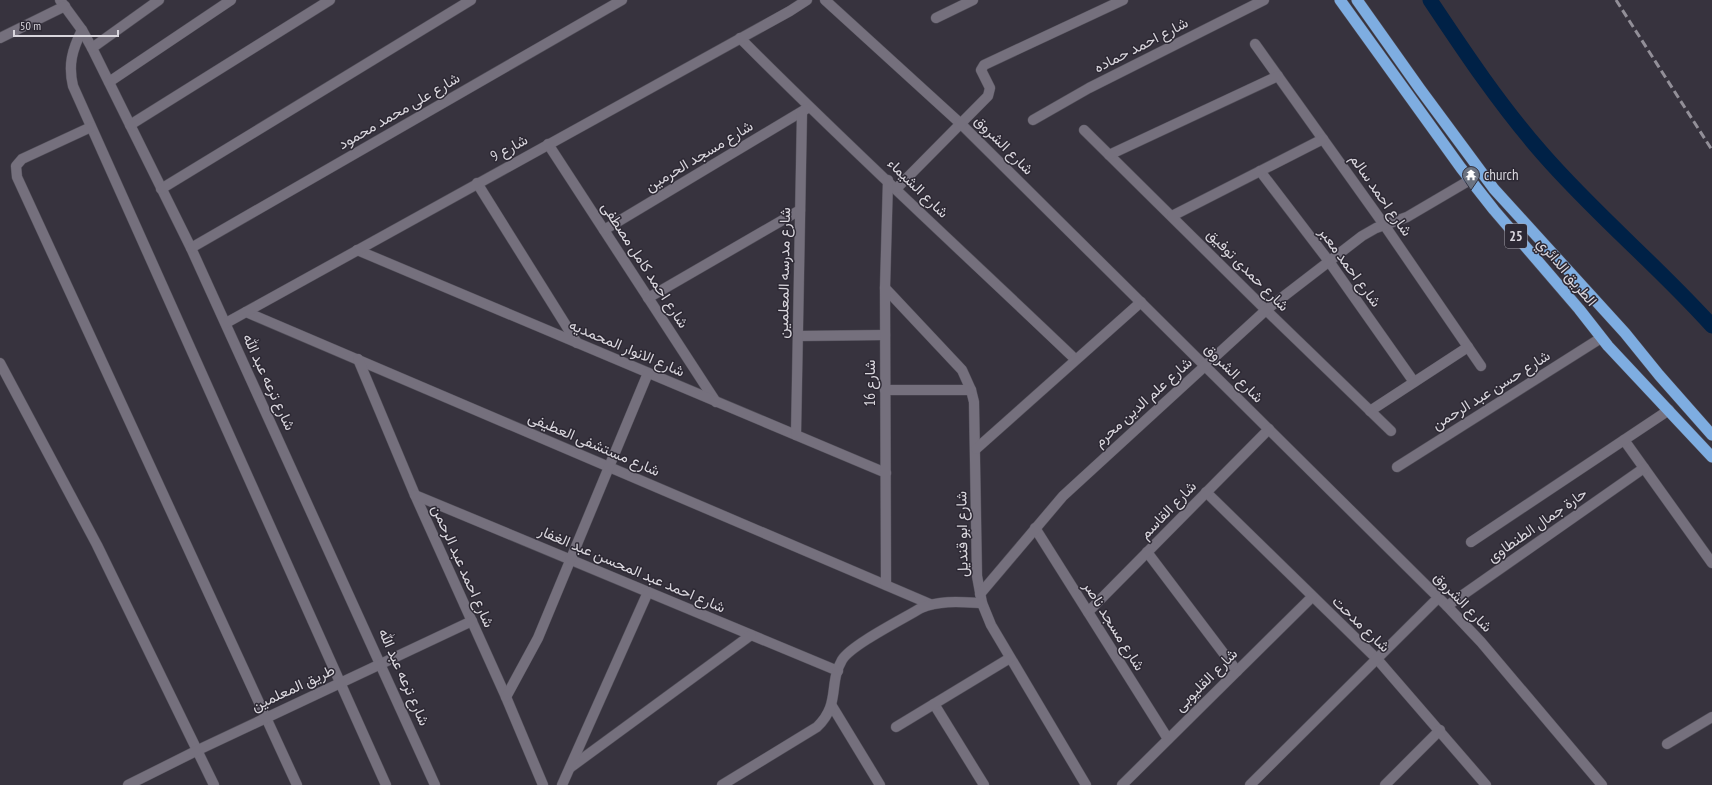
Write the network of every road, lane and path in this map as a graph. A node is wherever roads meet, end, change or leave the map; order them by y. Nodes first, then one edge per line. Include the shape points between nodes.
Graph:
1 (158, 0) edge
2 (231, 0) edge
3 (330, 0) edge
4 (471, 0) edge
5 (622, 0) edge
6 (807, 0) edge
7 (825, 0) edge
8 (973, 0) edge
9 (1122, 0) edge
10 (1264, 0) edge
11 (1340, 0) edge
12 (1357, 0) edge
13 (64, 2) edge
14 (936, 18) dead end
15 (82, 30) junction
16 (0, 38) edge
17 (740, 38) junction
18 (1255, 44) dead end
19 (92, 48) junction
20 (1278, 76) junction
21 (109, 82) junction
22 (805, 109) junction
23 (1033, 120) dead end
24 (961, 124) junction
25 (130, 125) junction
26 (91, 126) junction
27 (1084, 130) dead end
28 (1323, 139) junction
29 (548, 144) junction
30 (1109, 155) junction
31 (1260, 171) junction
32 (888, 180) junction
33 (1470, 180) junction
34 (477, 184) junction
35 (161, 188) junction
36 (897, 188) junction
37 (800, 210) junction
38 (1172, 216) junction
39 (1385, 226) junction
40 (604, 230) junction
41 (191, 248) junction
42 (357, 250) junction
43 (1328, 260) junction
44 (885, 288) junction
45 (648, 298) junction
46 (1141, 302) junction
47 (1266, 310) junction
48 (246, 312) junction
49 (1611, 317) junction
50 (226, 323) junction
51 (1598, 334) junction
52 (885, 335) junction
53 (798, 336) junction
54 (577, 343) junction
55 (1468, 347) junction
56 (1638, 348) junction
57 (358, 359) junction
58 (1075, 359) junction
59 (1622, 360) junction
60 (0, 363) edge
61 (1205, 366) junction
62 (1481, 366) dead end
63 (648, 373) junction
64 (1414, 382) junction
65 (885, 390) junction
66 (972, 390) junction
67 (716, 402) junction
68 (1370, 410) junction
69 (1669, 410) junction
70 (1269, 428) junction
71 (1391, 431) dead end
72 (796, 435) junction
73 (1712, 435) edge
74 (1624, 440) junction
75 (976, 449) junction
76 (1712, 457) edge
77 (609, 467) junction
78 (1397, 467) dead end
79 (1644, 468) junction
80 (886, 474) junction
81 (1206, 492) junction
82 (415, 495) junction
83 (1035, 528) junction
84 (1471, 542) dead end
85 (1147, 552) junction
86 (571, 560) junction
87 (1712, 563) edge
88 (886, 586) junction
89 (648, 592) junction
90 (1312, 597) junction
91 (1439, 598) junction
92 (981, 599) junction
93 (930, 604) junction
94 (1447, 606) junction
95 (1088, 612) junction
96 (472, 620) junction
97 (751, 635) junction
98 (1010, 658) junction
99 (1377, 659) junction
100 (381, 663) junction
101 (838, 671) junction
102 (1237, 671) junction
103 (341, 682) junction
104 (506, 697) junction
105 (934, 704) junction
106 (832, 706) junction
107 (267, 717) junction
108 (1712, 717) edge
109 (896, 727) dead end
110 (1440, 730) junction
111 (1168, 739) junction
112 (1667, 744) dead end
113 (198, 750) junction
114 (571, 767) junction
115 (128, 785) edge
116 (214, 785) edge
117 (297, 785) edge
118 (386, 785) edge
119 (435, 785) edge
120 (543, 785) edge
121 (562, 785) edge
122 (722, 785) edge
123 (880, 785) edge
124 (984, 785) edge
125 (1086, 785) edge
126 (1122, 785) edge
127 (1250, 785) edge
128 (1385, 785) edge
129 (1486, 785) edge
130 (1602, 785) edge

1 - 19 street
2 - 21 street
3 - 25 street
4 - 35 street
5 - 41 street, شارع على محمد محمود
6 - 17 street, شارع 9
7 - 24 street, شارع الشروق
8 - 14 street
9 - 24 street via 984,65 981,70 990,92
10 - 23 street, شارع احمد حماده via 1094,86
11 - 33 highway, الطريق الدائري / 25
12 - 49 highway, الطريق الدائري / 25 via 1483,175 1516,215
13 - 15 street, شارع ترعه عبد الله
13 - 16 street
15 - 19 street, شارع ترعه عبد الله
15 - 26 street via 70,60 70,74
17 - 22 street, شارع الشيماء
17 - 29 street, شارع 9
18 - 20 street, شارع احمد سالم
19 - 21 street, شارع ترعه عبد الله
20 - 28 street, شارع احمد سالم
20 - 30 street
21 - 25 street, شارع ترعه عبد الله
22 - 32 street, شارع الشيماء
22 - 37 street, شارع مدرسه المعلمين
22 - 40 street, شارع مسجد الحرمين
24 - 36 street
24 - 46 street, شارع الشروق
25 - 35 street, شارع ترعه عبد الله
26 - 103 street
26 - 107 street via 22,159 16,166 17,177
27 - 30 street, شارع حمدى توفيق
28 - 31 street
28 - 39 street, شارع احمد سالم
29 - 34 street, شارع 9
29 - 40 street, شارع احمد كامل مصطفى
30 - 38 street, شارع حمدى توفيق
31 - 38 street
31 - 43 street, شارع احمد معبر
32 - 36 street, شارع الشيماء
32 - 44 street, شارع 16
33 - 39 street, شارع علم الدين محرم via 1407,217
33 - 51 highway, الطريق الدائري / 25
34 - 42 street, شارع 9
34 - 54 street
35 - 41 street, شارع ترعه عبد الله
36 - 58 street, شارع الشيماء
37 - 45 street
37 - 53 street, شارع مدرسه المعلمين
38 - 47 street, شارع حمدى توفيق
39 - 43 street, شارع علم الدين محرم via 1369,232
39 - 55 street, شارع احمد سالم
40 - 45 street, شارع احمد كامل مصطفى
41 - 50 street, شارع ترعه عبد الله
42 - 48 street, شارع 9
42 - 54 street, شارع الانوار المحمديه
43 - 47 street, شارع علم الدين محرم
43 - 64 street, شارع احمد معبر
44 - 52 street, شارع 16
44 - 66 street, شارع ابو قنديل via 958,365
45 - 67 street, شارع احمد كامل مصطفى
46 - 58 street
46 - 61 street, شارع الشروق
47 - 61 street, شارع علم الدين محرم
47 - 68 street, شارع حمدى توفيق
48 - 50 street, شارع 9
48 - 57 street, شارع مستشفى العطيفى
49 - 51 highway
49 - 56 highway, الطريق الدائري / 25
50 - 100 street, شارع ترعه عبد الله
51 - 59 highway, الطريق الدائري / 25
51 - 78 street, شارع حسن عبد الرحمن
52 - 53 street
52 - 65 street, شارع 16
53 - 72 street, شارع مدرسه المعلمين
54 - 63 street, شارع الانوار المحمديه
55 - 62 street, شارع احمد سالم
55 - 64 street
56 - 59 highway via 1630,350
56 - 73 highway, الطريق الدائري / 25
57 - 77 street, شارع مستشفى العطيفى
57 - 82 street, شارع احمد عبد الرحمن
58 - 75 street
59 - 69 highway, الطريق الدائري / 25
60 - 113 street via 97,545
61 - 70 street, شارع الشروق
61 - 83 street, شارع علم الدين محرم via 1063,496
63 - 67 street, شارع الانوار المحمديه
63 - 77 street
64 - 68 street
65 - 66 street
65 - 80 street, شارع 16
66 - 75 street, شارع ابو قنديل
67 - 72 street, شارع الانوار المحمديه
68 - 71 street, شارع حمدى توفيق
69 - 74 street
69 - 76 highway, الطريق الدائري / 25
70 - 81 street, شارع القاسم
70 - 91 street, شارع الشروق
72 - 80 street, شارع الانوار المحمديه
74 - 79 street
74 - 84 street
75 - 92 street, شارع ابو قنديل via 977,576
77 - 86 street
77 - 88 street, شارع مستشفى العطيفى
79 - 87 street
79 - 94 street, حارة جمال الطنطاوى
80 - 88 street, شارع 16
81 - 85 street, شارع القاسم
81 - 90 street, شارع مدحت
82 - 86 street, شارع احمد عبد المحسن عبد الغفار
82 - 96 street, شارع احمد عبد الرحمن
83 - 92 street, شارع علم الدين محرم
83 - 95 street, شارع مسجد ناصر
85 - 95 street, شارع القاسم
85 - 102 street
86 - 89 street, شارع احمد عبد المحسن عبد الغفار
86 - 104 street via 538,638
88 - 93 street, شارع مستشفى العطيفى
89 - 97 street, شارع احمد عبد المحسن عبد الغفار
89 - 114 street
90 - 99 street, شارع مدحت
90 - 102 street, شارع القليوبى
91 - 94 street, شارع الشروق
91 - 99 street
92 - 93 street
92 - 98 street, شارع ابو قنديل via 991,625
93 - 101 street via 851,650 841,662
94 - 130 street, شارع الشروق via 1481,642
95 - 111 street, شارع مسجد ناصر
96 - 100 street, طريق المعلمين
96 - 104 street, شارع احمد عبد الرحمن
97 - 101 street, شارع احمد عبد المحسن عبد الغفار
97 - 114 street
98 - 105 street
98 - 125 street, شارع ابو قنديل
99 - 110 street, شارع مدحت
99 - 127 street
100 - 103 street, طريق المعلمين
100 - 119 street, شارع ترعه عبد الله
101 - 106 street
102 - 111 street, شارع القليوبى
103 - 107 street, طريق المعلمين
103 - 118 street
104 - 120 street, شارع احمد عبد الرحمن
105 - 109 street
105 - 124 street
106 - 122 street via 817,728
106 - 123 street
107 - 113 street, طريق المعلمين
107 - 117 street
108 - 112 street
110 - 128 street
110 - 129 street, شارع مدحت
111 - 126 street, شارع القليوبى
113 - 115 street, طريق المعلمين
113 - 116 street
114 - 121 street

